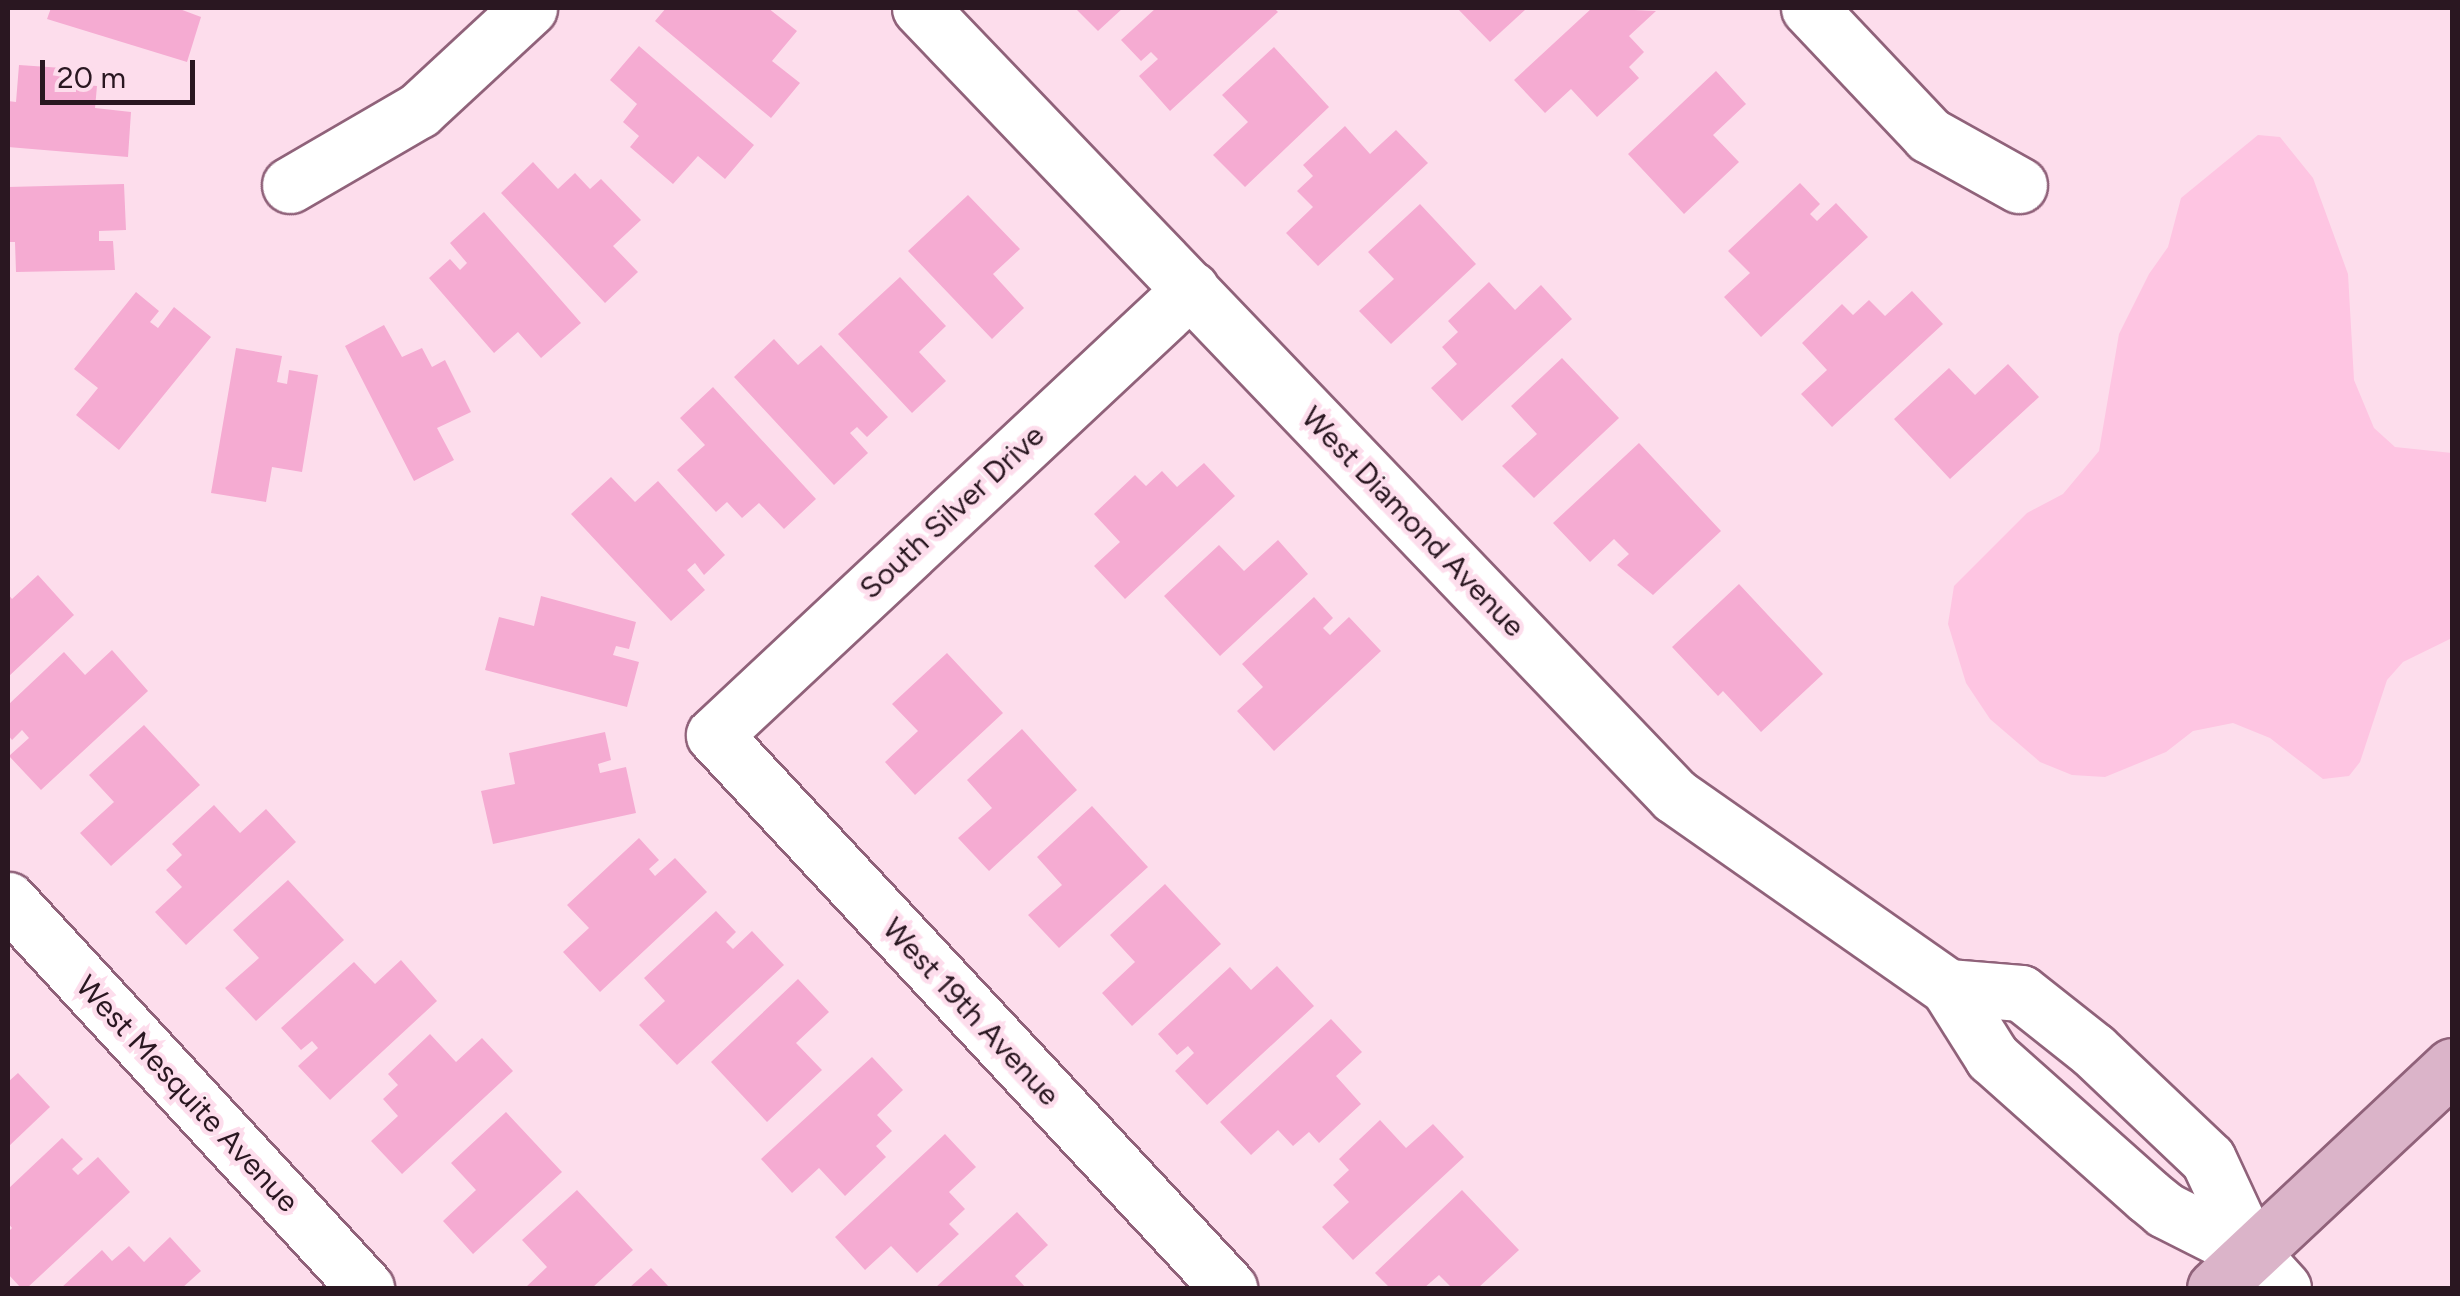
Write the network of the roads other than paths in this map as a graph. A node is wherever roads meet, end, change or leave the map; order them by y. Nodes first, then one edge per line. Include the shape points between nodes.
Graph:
1 (529, 8) edge
2 (920, 8) edge
3 (1810, 8) edge
4 (2019, 184) dead end
5 (290, 185) dead end
6 (1191, 290) junction
7 (714, 735) joint
8 (8, 900) edge
9 (1948, 987) junction
10 (2452, 1066) edge
11 (2250, 1277) edge
12 (366, 1288) edge
13 (1229, 1288) edge

1 - 5 street via 419,110
2 - 6 street, West Diamond Avenue
3 - 4 street via 1929,135
6 - 7 street, South Silver Drive
6 - 9 street, West Diamond Avenue via 1675,796
7 - 13 street, West 19th Avenue
8 - 12 street, West Mesquite Avenue
9 - 11 street, West Diamond Avenue via 1992,1057
9 - 11 street via 2021,993 2094,1050 2208,1159
10 - 11 main road

